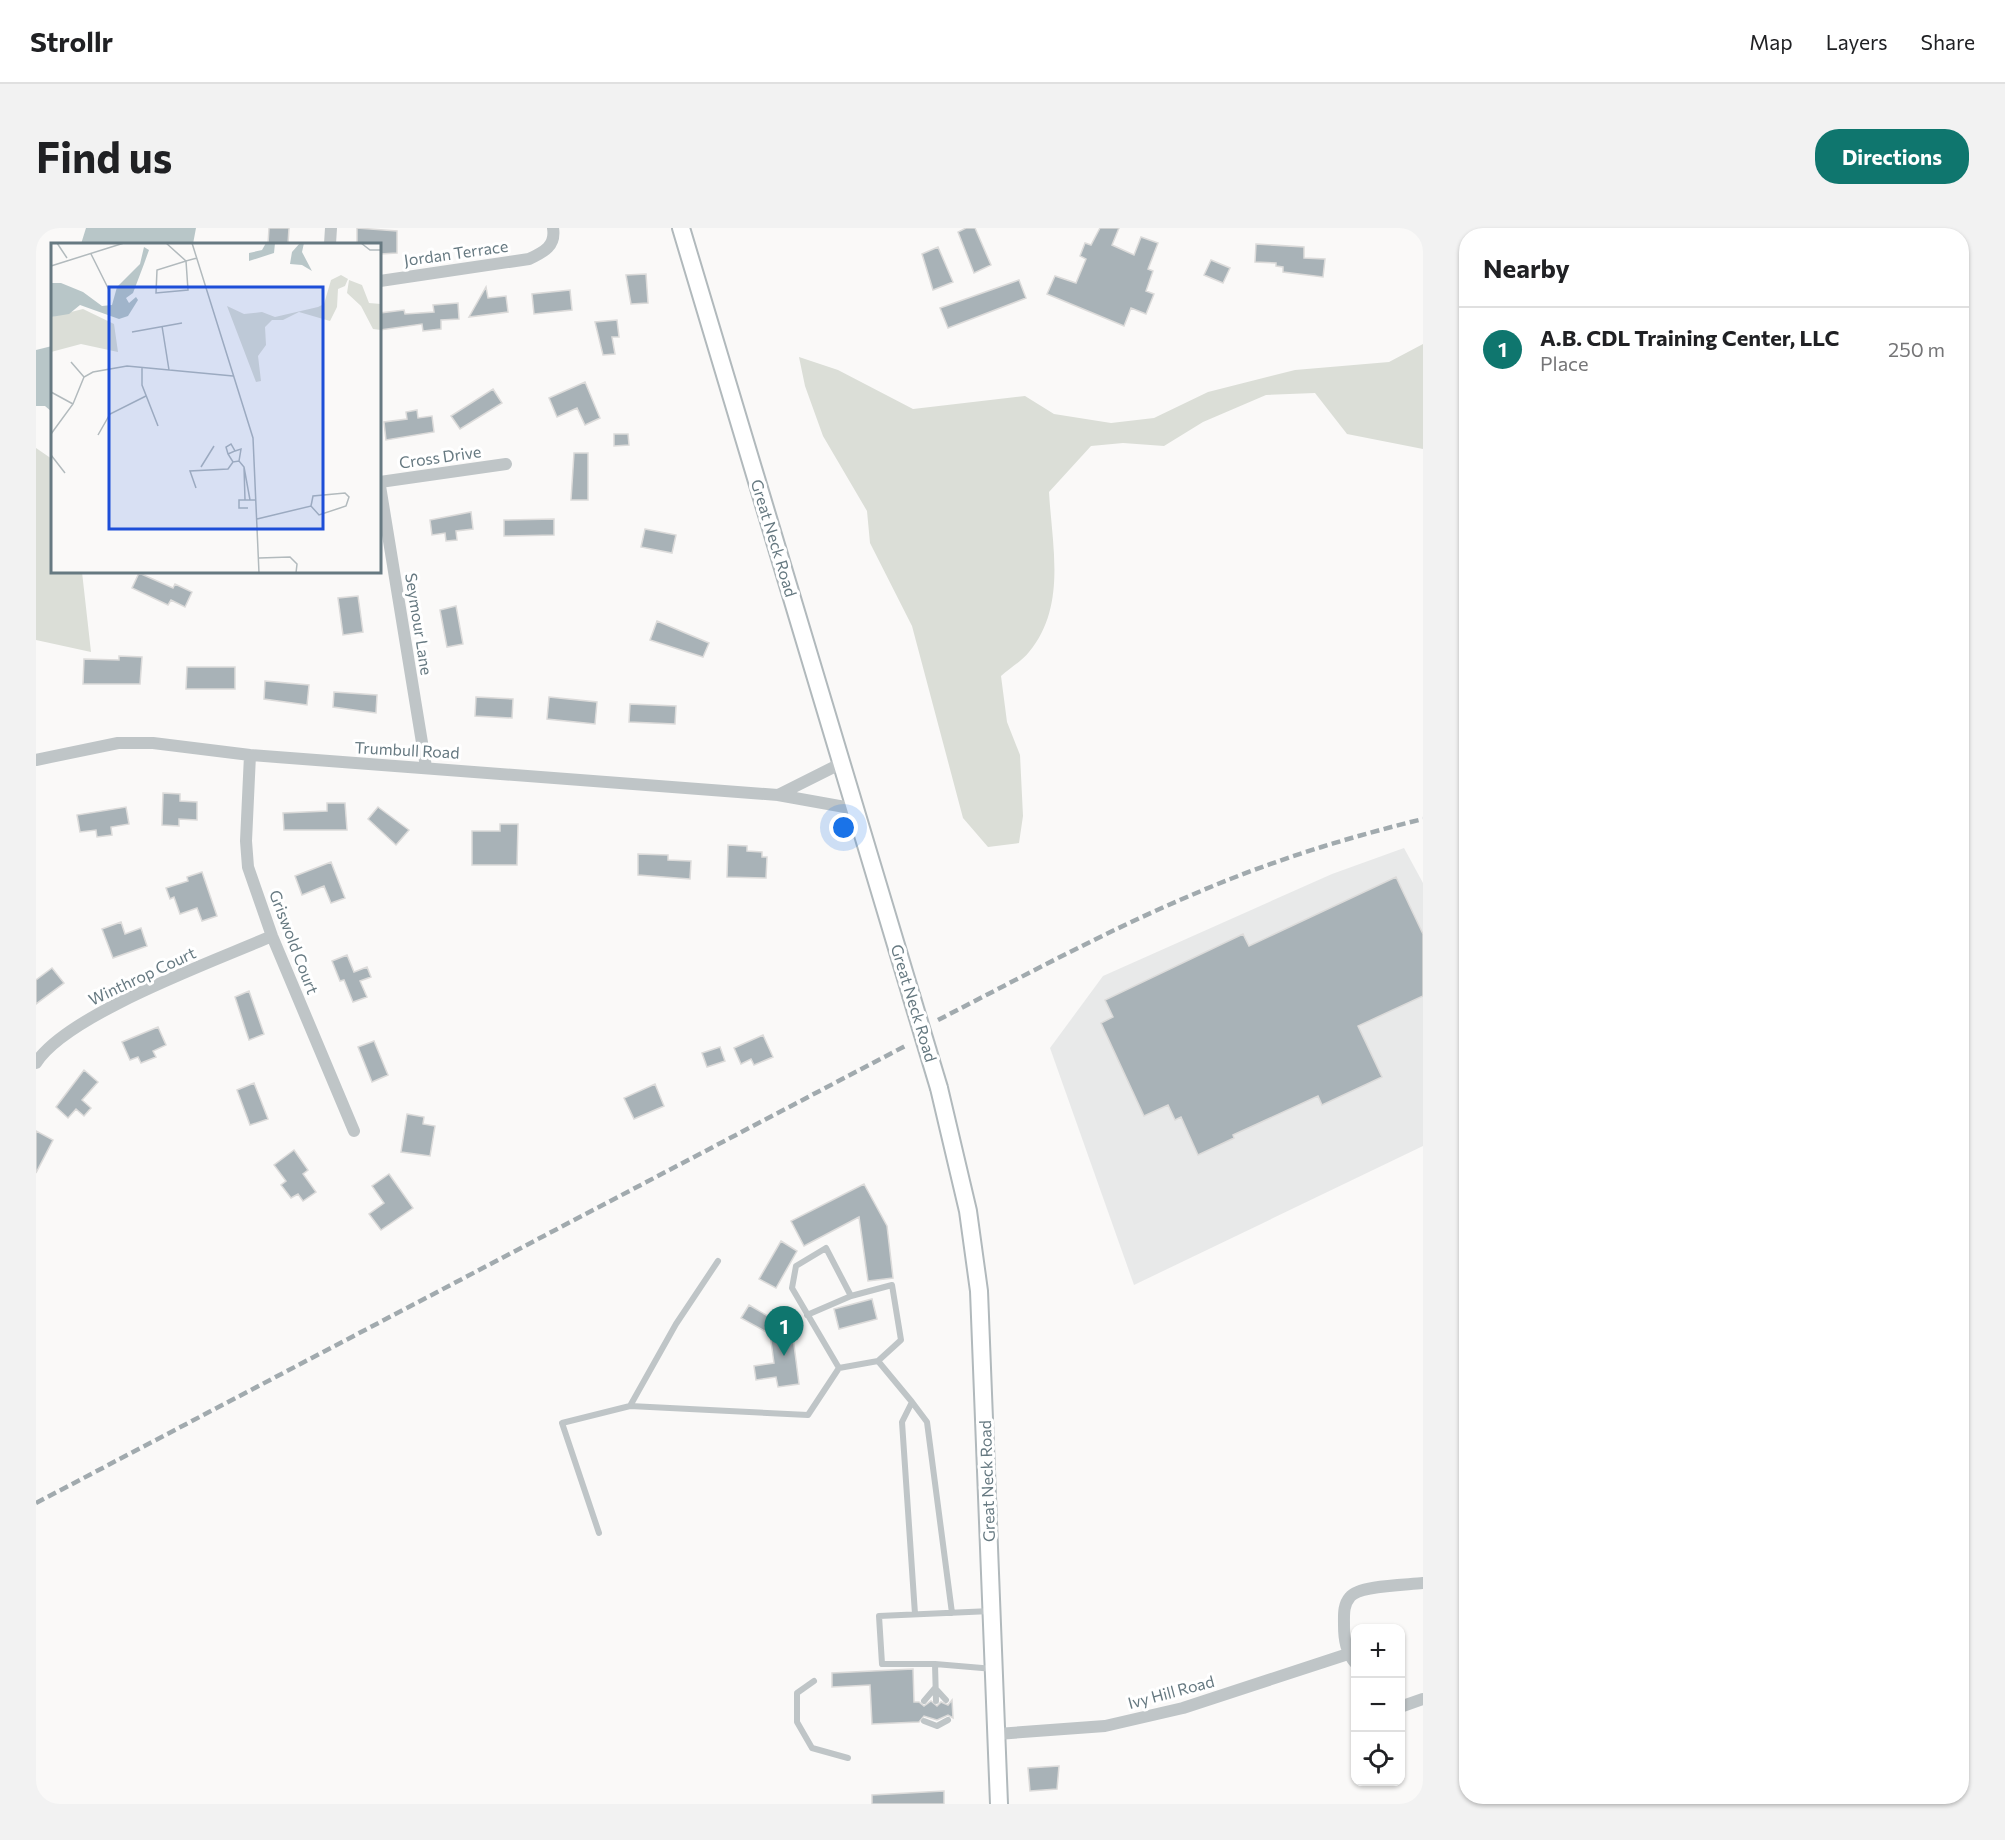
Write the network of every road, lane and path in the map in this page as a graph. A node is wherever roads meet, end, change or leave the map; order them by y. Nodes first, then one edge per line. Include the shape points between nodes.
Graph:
1 (331, 228) edge
2 (553, 228) edge
3 (681, 228) edge
4 (330, 243) edge
5 (381, 281) edge
6 (506, 464) dead end
7 (381, 484) edge
8 (381, 490) edge
9 (250, 755) junction
10 (36, 759) edge
11 (842, 763) junction
12 (426, 767) junction
13 (778, 795) junction
14 (856, 809) junction
15 (272, 936) junction
16 (36, 1063) edge
17 (354, 1131) dead end
18 (717, 1261) dead end
19 (851, 1296) junction
20 (807, 1315) junction
21 (878, 1361) junction
22 (838, 1368) junction
23 (912, 1402) junction
24 (630, 1406) junction
25 (599, 1533) dead end
26 (1423, 1583) edge
27 (992, 1611) junction
28 (952, 1613) junction
29 (915, 1614) junction
30 (1348, 1654) junction
31 (1351, 1658) edge
32 (935, 1664) junction
33 (994, 1669) junction
34 (814, 1681) dead end
35 (935, 1688) junction
36 (1423, 1699) edge
37 (946, 1700) dead end
38 (924, 1701) dead end
39 (936, 1701) dead end
40 (1405, 1706) edge
41 (948, 1720) dead end
42 (924, 1721) dead end
43 (997, 1734) junction
44 (848, 1758) dead end
45 (999, 1804) edge

1 - 4 street
2 - 5 street, Jordan Terrace via 555,237 546,251 529,259
3 - 11 main road, Great Neck Road
6 - 7 street, Cross Drive
8 - 12 street, Seymour Lane
9 - 10 street, Trumbull Road via 153,743 118,743
9 - 12 street, Trumbull Road
9 - 15 street, Griswold Court via 248,867
11 - 13 street
11 - 14 main road, Great Neck Road
12 - 13 street, Trumbull Road
13 - 14 street, Trumbull Road
14 - 27 main road, Great Neck Road, bridge via 939,1088 968,1211 979,1292
15 - 16 street, Winthrop Court via 97,1013 43,1052
15 - 17 street, Griswold Court
18 - 24 lane
19 - 20 lane
19 - 20 lane via 826,1248 796,1266 792,1288
19 - 21 lane via 892,1285 901,1340
20 - 22 lane
21 - 22 lane
21 - 23 lane
22 - 24 lane via 808,1415
23 - 28 lane via 927,1422
23 - 29 lane via 902,1422
24 - 25 lane via 562,1423
26 - 30 street via 1360,1590 1350,1596 1344,1609
27 - 28 lane
27 - 33 main road, Great Neck Road
28 - 29 lane
29 - 32 lane via 879,1616 882,1664
30 - 31 street
30 - 43 street, Ivy Hill Road via 1183,1708 1105,1726
32 - 33 lane
32 - 35 lane
33 - 43 main road, Great Neck Road
34 - 44 lane via 797,1693 797,1722 812,1748
35 - 37 lane
35 - 38 lane
35 - 39 lane
36 - 40 street
41 - 42 lane via 938,1726
43 - 45 main road, Great Neck Road

